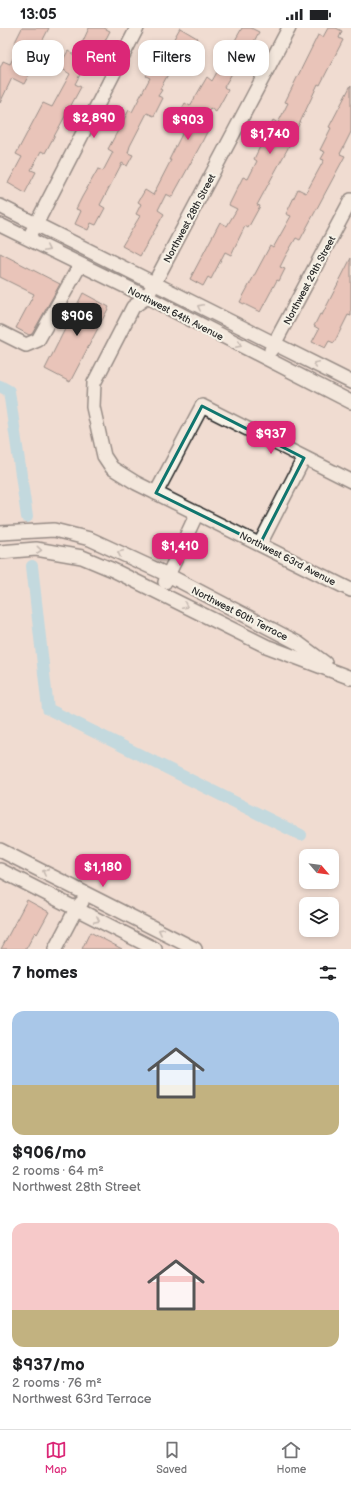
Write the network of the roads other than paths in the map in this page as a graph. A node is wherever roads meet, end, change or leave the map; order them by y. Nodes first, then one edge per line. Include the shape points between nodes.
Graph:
1 (137, 28) edge
2 (289, 28) edge
3 (351, 200) edge
4 (0, 206) edge
5 (36, 224) junction
6 (0, 225) edge
7 (28, 239) junction
8 (80, 265) junction
9 (154, 284) junction
10 (147, 297) junction
11 (0, 332) edge
12 (275, 344) junction
13 (267, 359) junction
14 (351, 382) edge
15 (351, 402) edge
16 (93, 406) joint
17 (304, 458) junction
18 (351, 482) edge
19 (156, 493) junction
20 (197, 513) junction
21 (0, 533) edge
22 (260, 544) junction
23 (0, 552) edge
24 (168, 575) junction
25 (351, 590) edge
26 (159, 593) junction
27 (221, 603) junction
28 (212, 619) junction
29 (337, 672) junction
30 (351, 678) edge
31 (0, 850) edge
32 (0, 870) edge
33 (90, 895) junction
34 (76, 909) junction
35 (55, 949) edge
36 (155, 949) edge
37 (195, 949) edge

1 - 5 street
2 - 9 street, Northwest 28th Street
3 - 12 street, Northwest 29th Street
4 - 5 street, Northwest 64th Avenue
5 - 7 street
5 - 9 street, Northwest 64th Avenue
6 - 7 street, Northwest 64th Avenue
7 -> 8 street, Northwest 64th Avenue
8 - 10 street, Northwest 64th Avenue
8 - 11 street via 38,340 26,345
9 - 10 street, Northwest 28th Street
12 -> 9 street, Northwest 64th Avenue
10 -> 13 street, Northwest 64th Avenue
10 - 16 street, Northwest 28th Street via 133,307 94,383
12 - 13 street, Northwest 29th Street
14 -> 12 street, Northwest 64th Avenue
13 - 15 street, Northwest 64th Avenue
16 - 19 street, Northwest 63rd Avenue via 100,444 112,468
17 - 18 street
17 - 19 street via 202,406
17 - 22 street
19 - 20 street, Northwest 63rd Avenue
20 - 22 street, Northwest 63rd Avenue
20 - 24 street
24 -> 21 street, Northwest 60th Terrace via 90,539 54,530
22 - 25 street, Northwest 63rd Avenue
23 -> 26 street, Northwest 60th Terrace via 36,549 82,557
24 - 26 street
24 - 27 street, Northwest 60th Terrace
26 -> 28 street, Northwest 60th Terrace
27 - 28 street
27 - 29 street, Northwest 60th Terrace via 298,643
28 - 29 street, Northwest 60th Terrace via 266,646
29 - 30 street, Northwest 60th Terrace
33 -> 31 street
32 - 34 street
33 - 34 street
37 -> 33 street
34 - 35 street
34 -> 36 street

